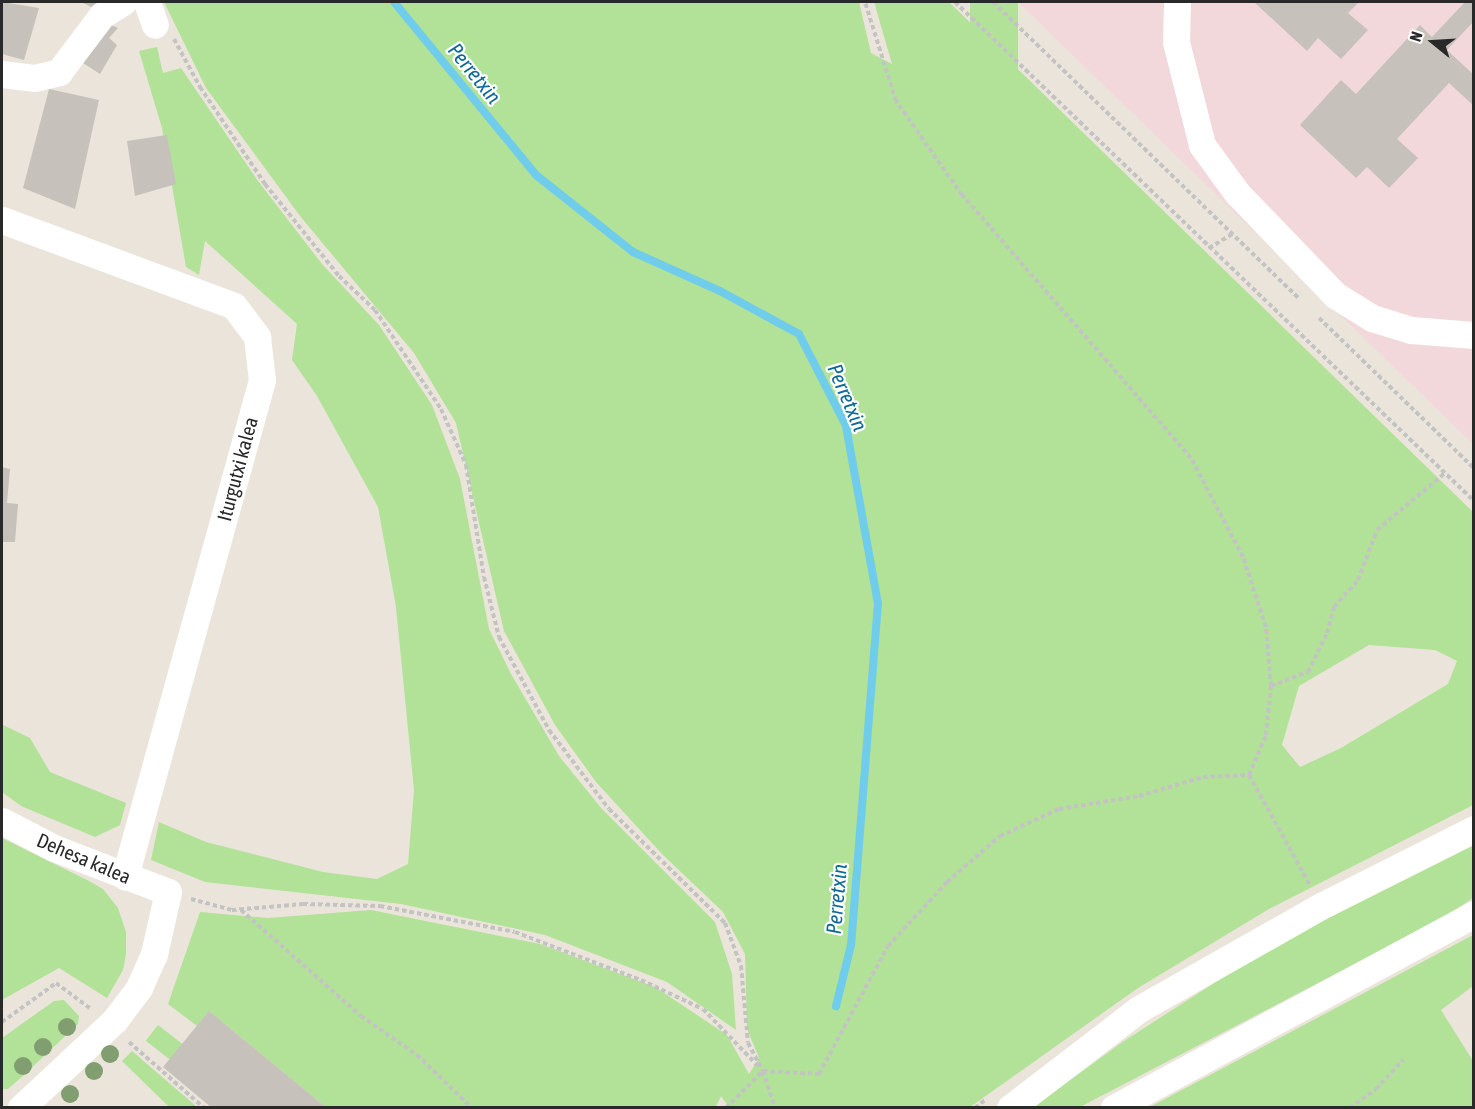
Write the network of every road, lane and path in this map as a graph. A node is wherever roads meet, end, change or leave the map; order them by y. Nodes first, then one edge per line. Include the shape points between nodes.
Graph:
1 (123, 2) edge
2 (865, 2) edge
3 (955, 2) edge
4 (993, 2) edge
5 (1177, 2) edge
6 (151, 13) edge
7 (2, 74) edge
8 (2, 220) edge
9 (1232, 234) junction
10 (1209, 248) junction
11 (1301, 301) dead end
12 (1310, 309) dead end
13 (1473, 335) edge
14 (1473, 468) edge
15 (1445, 473) junction
16 (1473, 501) edge
17 (1271, 686) junction
18 (1249, 775) junction
19 (2, 821) edge
20 (1473, 829) edge
21 (125, 876) junction
22 (1311, 888) dead end
23 (168, 892) junction
24 (240, 909) junction
25 (1473, 914) edge
26 (2, 1022) edge
27 (122, 1031) junction
28 (1403, 1060) dead end
29 (763, 1071) junction
30 (21, 1107) edge
31 (204, 1107) edge
32 (472, 1107) edge
33 (726, 1107) edge
34 (775, 1107) edge
35 (1010, 1107) edge
36 (1114, 1107) edge
37 (1350, 1107) edge

1 - 7 street via 102,15 59,72 34,78
2 - 17 path via 896,101 962,195 1191,458 1243,557 1266,627
3 - 10 path
4 - 9 path
5 - 13 street via 1176,42 1202,145 1237,193 1335,295 1372,318 1411,330
6 - 29 path via 170,31 200,87 265,184 339,276 375,310 441,409 466,465 484,577 499,637 549,730 609,809 725,923 741,966 748,1043
8 - 21 street, Iturgutxi kalea via 234,306 257,337 262,380
9 - 10 path
9 - 11 path
10 - 15 path
12 - 14 path
15 - 16 path
15 - 17 path via 1377,530 1358,580 1334,607 1327,633 1308,672
17 - 18 path via 1266,735
18 - 22 path
18 - 29 path via 1203,777 1139,796 1059,809 1000,836 947,882 888,946 819,1074
19 - 21 street, Dehesa kalea via 54,848
20 - 35 street via 1323,905 1139,1009
21 - 23 street, Dehesa kalea
23 - 24 path
23 - 27 street via 154,954
24 - 29 path via 303,904 380,906 515,932 703,1008
24 - 32 path via 361,1016 425,1062
25 - 36 street
26 - 27 path via 56,983
27 - 30 street
27 - 31 path
28 - 37 path via 1376,1089
29 - 33 path
29 - 34 path

